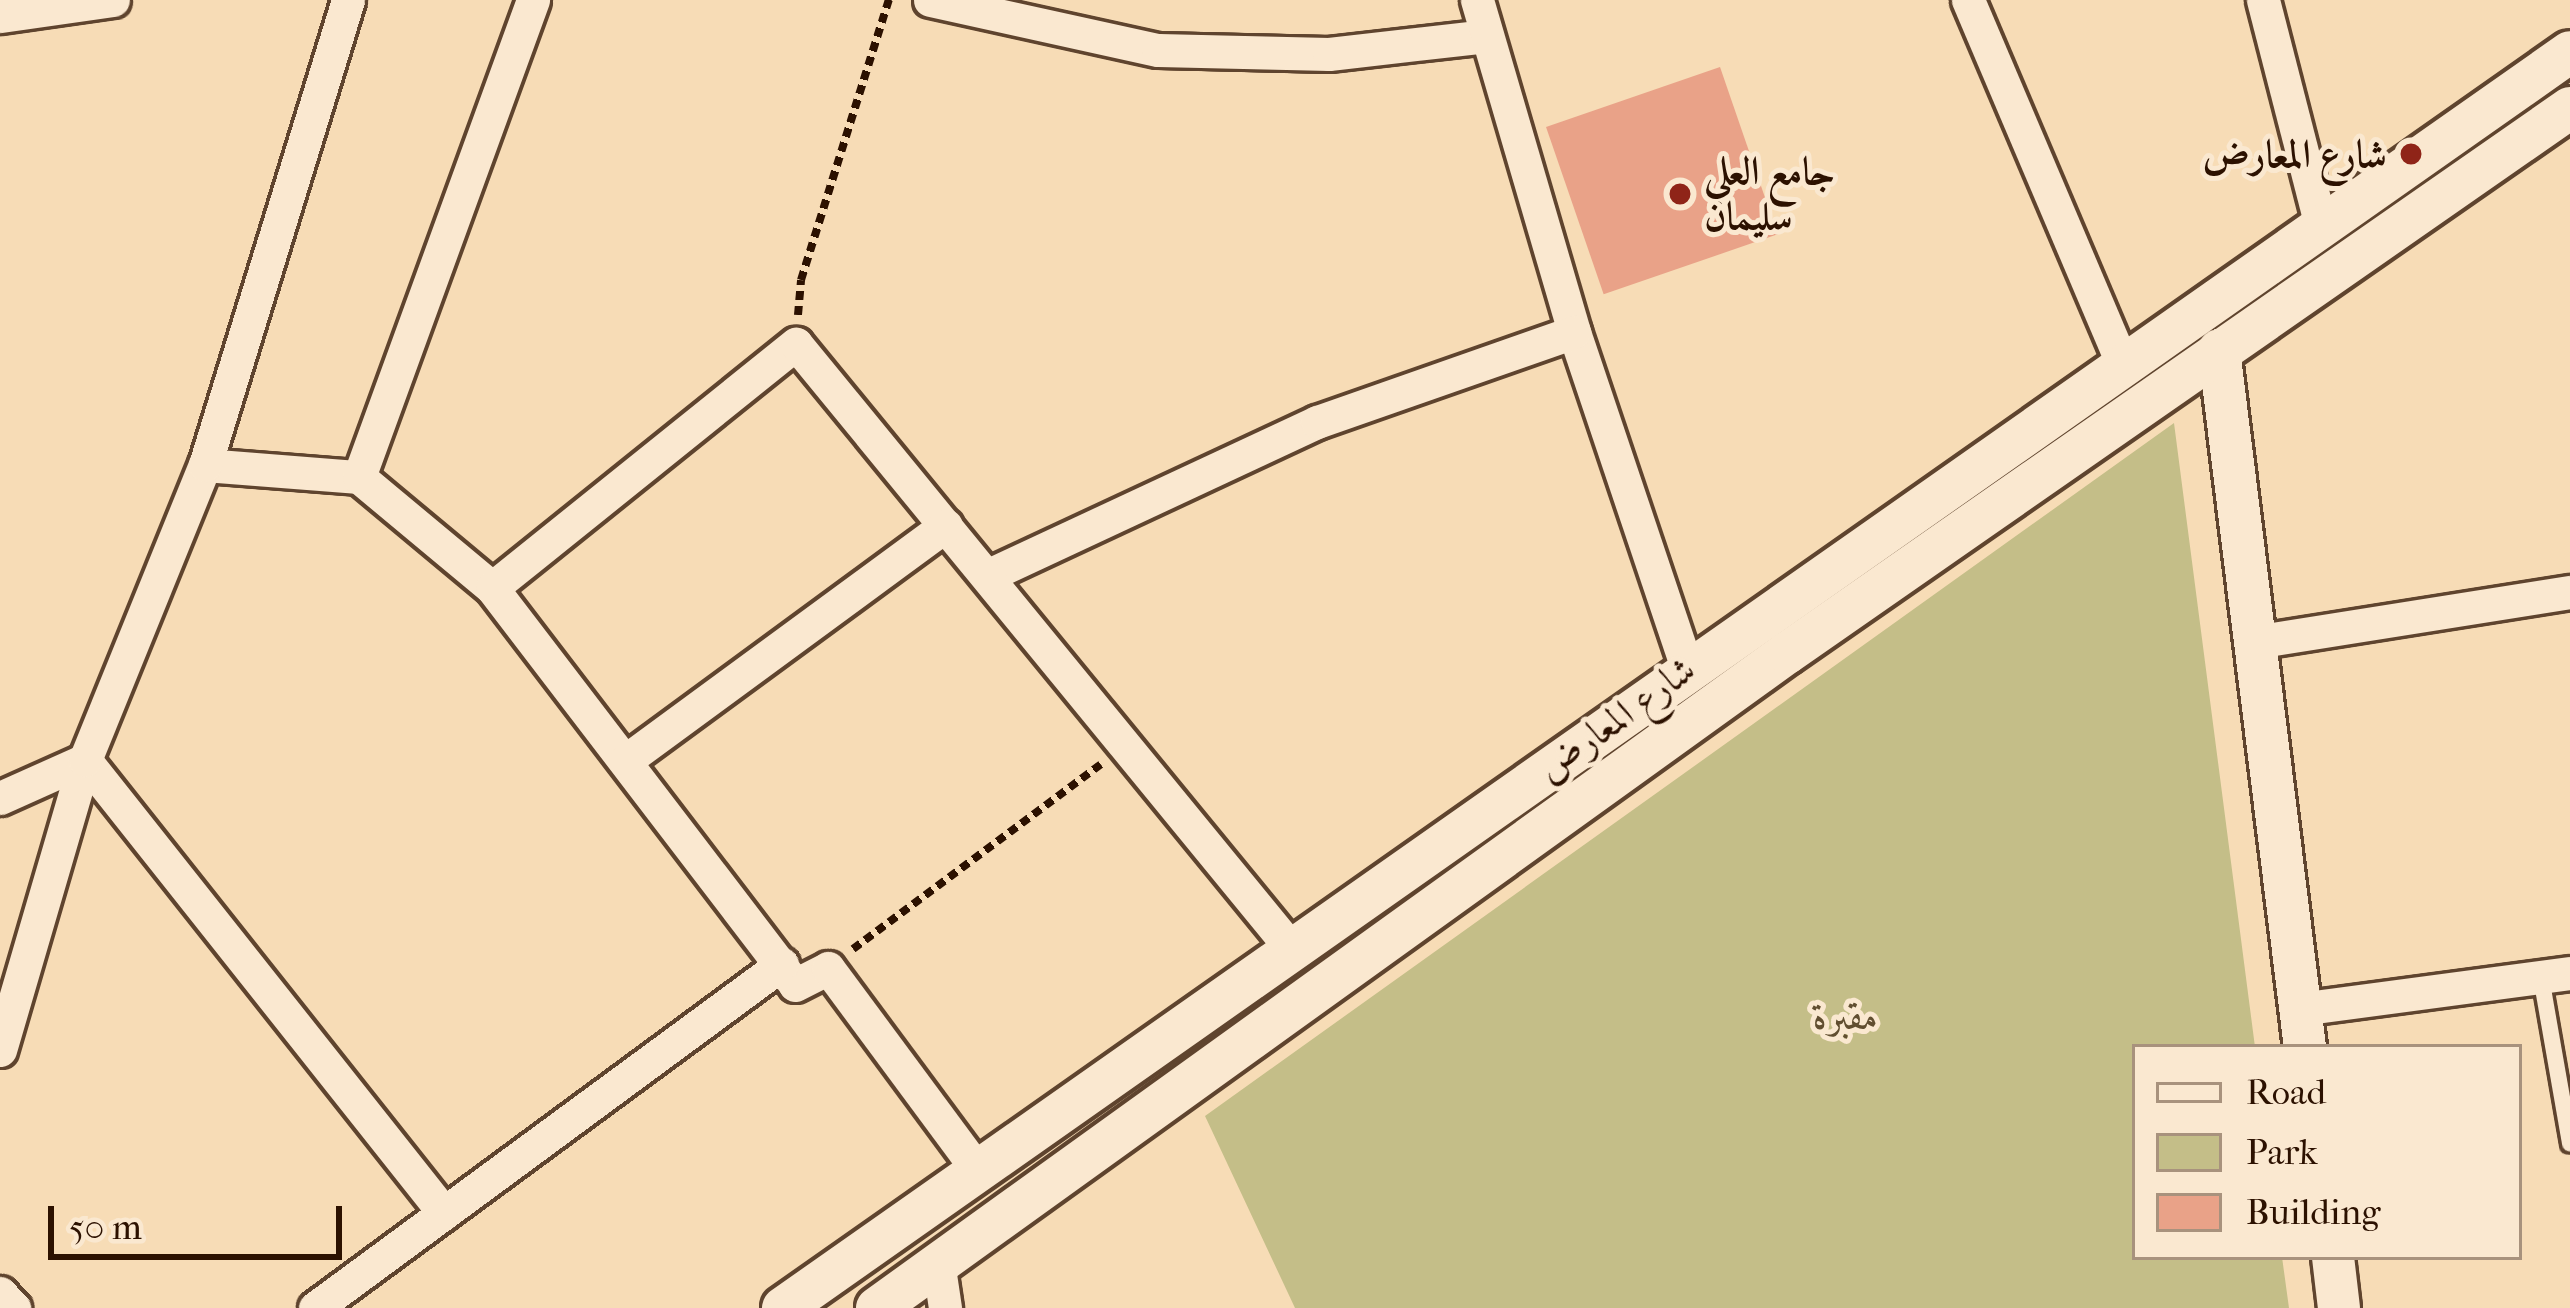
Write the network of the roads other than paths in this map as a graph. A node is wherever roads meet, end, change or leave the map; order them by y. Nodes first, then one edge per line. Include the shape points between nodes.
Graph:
1 (113, 0) edge
2 (348, 0) edge
3 (533, 0) edge
4 (1477, 0) edge
5 (1968, 0) edge
6 (2263, 0) edge
7 (935, 1) edge
8 (0, 16) edge
9 (1486, 36) junction
10 (2570, 52) edge
11 (2570, 109) edge
12 (2320, 222) junction
13 (1574, 332) junction
14 (2219, 350) junction
15 (2122, 363) junction
16 (206, 465) junction
17 (359, 477) junction
18 (946, 525) junction
19 (991, 574) junction
20 (492, 588) junction
21 (2570, 592) edge
22 (2254, 642) junction
23 (1688, 668) junction
24 (85, 760) junction
25 (625, 761) junction
26 (0, 798) edge
27 (1294, 952) junction
28 (782, 964) junction
29 (2556, 975) edge
30 (6, 1002) edge
31 (2303, 1028) edge
32 (0, 1050) edge
33 (2570, 1143) edge
34 (976, 1168) junction
35 (444, 1213) junction
36 (2332, 1260) edge
37 (938, 1261) junction
38 (0, 1293) edge
39 (14, 1308) edge
40 (315, 1308) edge
41 (783, 1308) edge
42 (877, 1308) edge
43 (945, 1308) edge
44 (2339, 1308) edge

1 - 8 street
2 - 16 street
3 - 17 street
4 - 9 street
5 - 15 street
6 - 12 street
7 - 9 street via 1158,50 1330,54
9 - 13 street
10 - 12 street, شارع المعارض
11 - 14 street, شارع المعارض
12 - 15 street, شارع المعارض
13 - 19 street via 1317,422
13 - 23 street
14 - 22 street
14 - 37 street, شارع المعارض
15 - 23 street, شارع المعارض
16 - 17 street
16 - 24 street
17 - 20 street
18 - 19 street
18 - 20 street via 796,344
18 - 25 street
19 - 27 street
20 - 25 street
21 - 22 street
22 - 31 street
23 - 27 street, شارع المعارض
24 - 26 street
24 - 30 street
24 - 35 street
25 - 28 street
27 - 34 street, شارع المعارض
28 - 34 street via 795,986 828,968
28 - 35 street
29 - 31 street
29 - 33 lane
30 - 32 street
34 - 41 street, شارع المعارض
35 - 40 street
36 - 44 street
37 - 42 street, شارع المعارض
37 - 43 street
38 - 39 street

